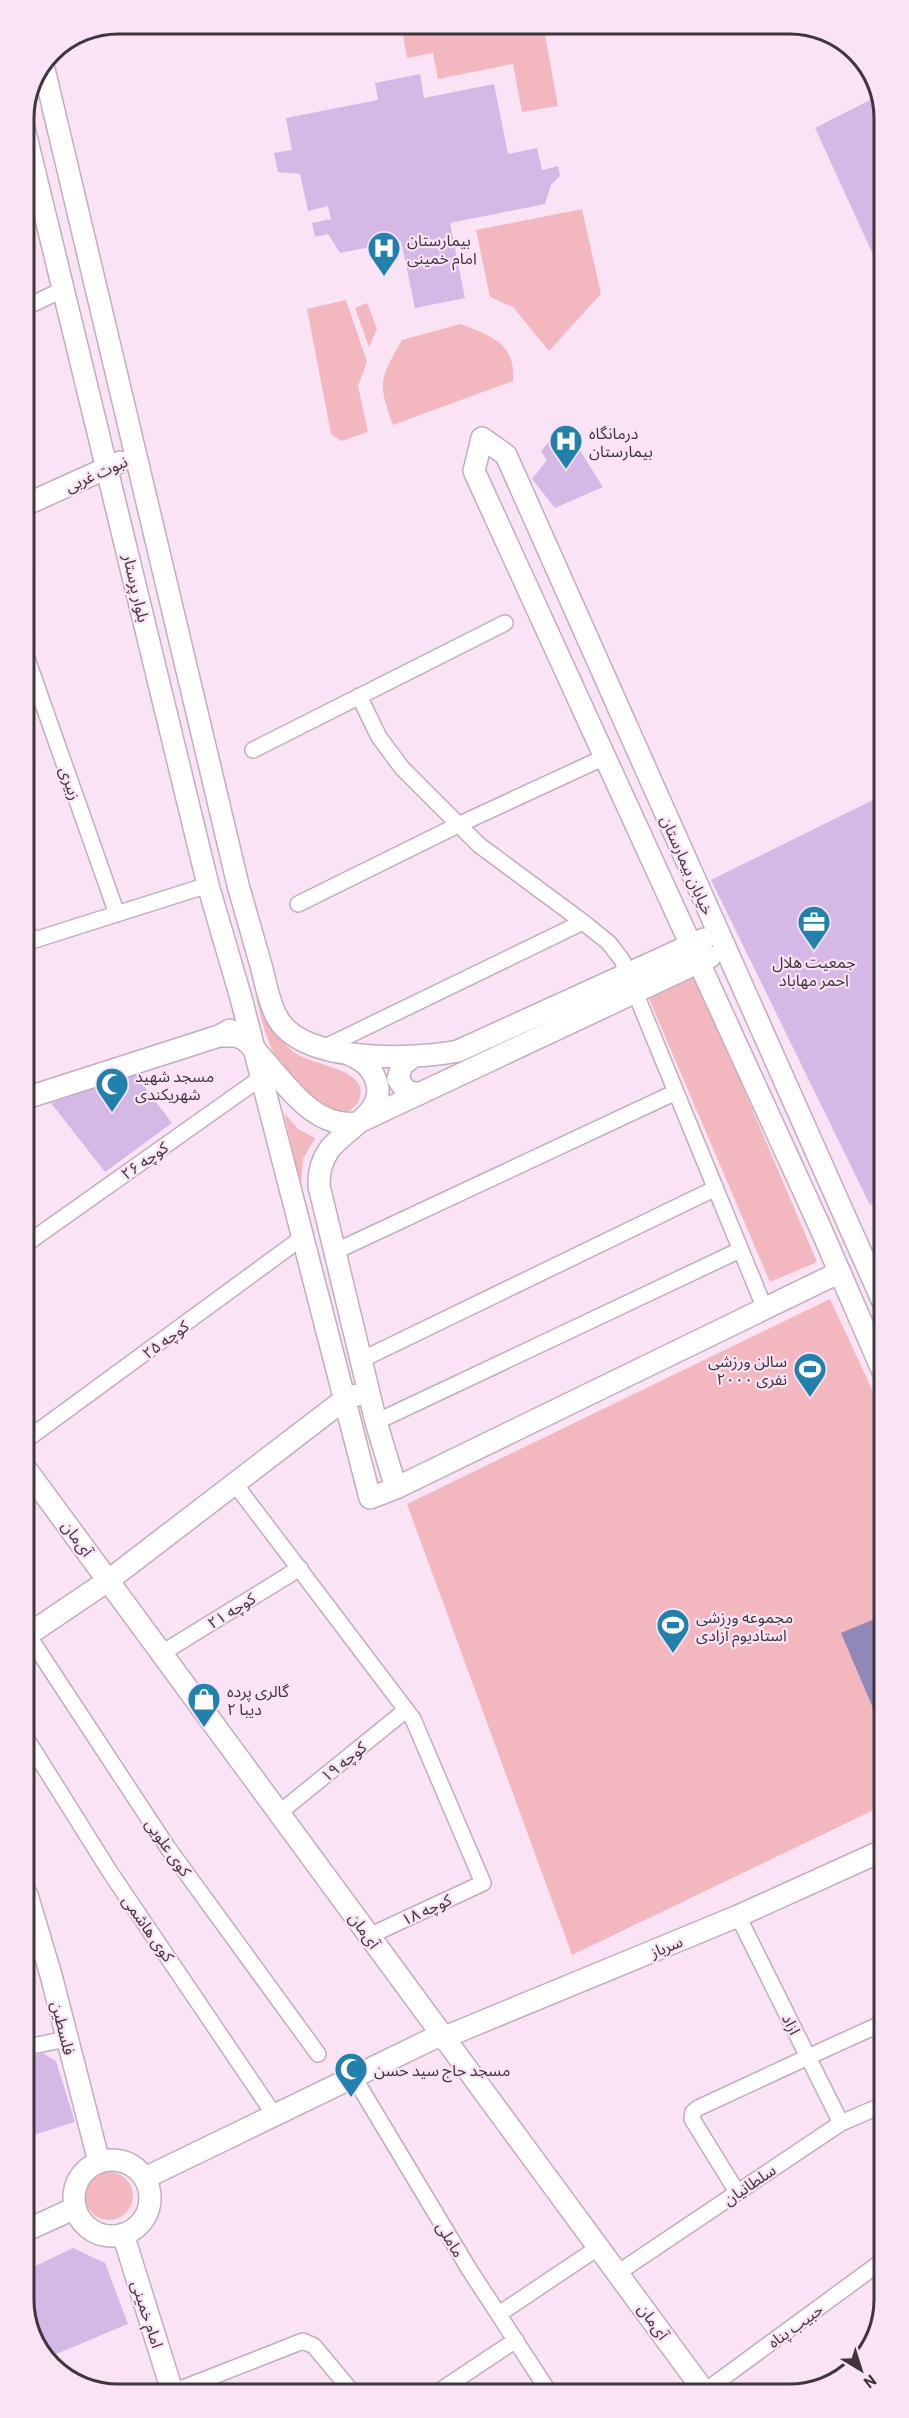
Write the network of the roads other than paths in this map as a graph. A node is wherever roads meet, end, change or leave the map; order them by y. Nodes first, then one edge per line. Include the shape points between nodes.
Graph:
1 (46, 77) edge
2 (35, 201) edge
3 (62, 290) junction
4 (35, 303) edge
5 (135, 455) junction
6 (108, 468) junction
7 (35, 501) edge
8 (548, 549) junction
9 (516, 562) junction
10 (505, 622) dead end
11 (35, 681) edge
12 (359, 696) junction
13 (253, 750) dead end
14 (606, 758) junction
15 (460, 824) junction
16 (208, 885) junction
17 (298, 904) dead end
18 (117, 914) junction
19 (583, 922) junction
20 (35, 940) edge
21 (722, 941) junction
22 (695, 953) junction
23 (633, 983) junction
24 (241, 998) junction
25 (219, 1036) junction
26 (254, 1048) junction
27 (323, 1048) junction
28 (345, 1053) junction
29 (413, 1057) junction
30 (262, 1077) junction
31 (676, 1092) junction
32 (419, 1094) junction
33 (35, 1095) edge
34 (357, 1123) junction
35 (714, 1189) junction
36 (303, 1237) junction
37 (34, 1238) edge
38 (740, 1250) junction
39 (334, 1252) junction
40 (840, 1272) junction
41 (874, 1280) edge
42 (765, 1309) junction
43 (874, 1351) edge
44 (361, 1360) junction
45 (369, 1391) junction
46 (345, 1399) junction
47 (376, 1422) junction
48 (34, 1434) edge
49 (34, 1480) edge
50 (235, 1484) junction
51 (396, 1488) junction
52 (300, 1568) junction
53 (109, 1580) junction
54 (34, 1631) edge
55 (34, 1647) edge
56 (162, 1653) junction
57 (406, 1710) junction
58 (34, 1750) edge
59 (279, 1813) junction
60 (874, 1855) edge
61 (738, 1916) junction
62 (34, 1925) edge
63 (369, 1935) junction
64 (874, 2027) edge
65 (445, 2037) junction
66 (67, 2039) junction
67 (34, 2046) edge
68 (318, 2054) dead end
69 (808, 2057) junction
70 (358, 2084) junction
71 (874, 2109) edge
72 (275, 2116) junction
73 (841, 2123) junction
74 (99, 2162) junction
75 (146, 2181) junction
76 (737, 2192) junction
77 (75, 2208) junction
78 (34, 2227) edge
79 (123, 2234) junction
80 (599, 2247) junction
81 (874, 2267) edge
82 (619, 2272) junction
83 (499, 2314) junction
84 (516, 2340) junction
85 (170, 2383) edge
86 (198, 2383) edge
87 (345, 2383) edge
88 (451, 2383) edge
89 (544, 2384) edge
90 (699, 2384) edge
91 (714, 2384) edge

1 - 5 street
2 - 3 street, بلوار پرستار
3 - 4 street
3 - 6 street, بلوار پرستار
5 - 6 street, نبوت غربی
5 - 27 street via 238,885 270,999 288,1032
6 - 7 street, نبوت غربی
6 - 16 street, بلوار پرستار
8 - 9 street
8 - 9 street, خیابان بیمارستان via 506,455 482,438 474,471
8 - 21 street, خیابان بیمارستان
9 - 14 street
10 - 12 street
11 - 18 street, زبیری
12 - 13 street
12 - 15 street via 379,737 402,768
14 - 15 street
14 - 22 street
15 - 17 street
15 - 19 street via 479,845
16 - 18 street
16 - 24 street, بلوار پرستار
18 - 20 street
19 - 23 street via 609,944
19 - 27 street
21 - 22 street
21 - 41 street, خیابان بیمارستان
22 - 23 street
22 - 40 street
23 - 29 street via 473,1045 435,1056
23 - 31 street
23 - 32 street
24 - 25 street via 238,1020
24 - 26 street, بلوار پرستار
25 - 26 street via 237,1036
25 - 33 street
26 - 30 street, بلوار پرستار
26 - 34 street via 312,1111 343,1125
27 - 28 street
28 - 29 street
28 - 34 street via 366,1063 378,1084 379,1096 374,1107
29 - 32 street via 402,1065 398,1079 406,1091
30 - 36 street, بلوار پرستار
30 - 37 street, کوچه ۲۶
31 - 35 street
31 - 39 street
32 - 34 street
34 - 39 street via 329,1150 319,1169
35 - 38 street
35 - 44 street
36 - 46 street, بلوار پرستار
36 - 48 street, کوچه ۲۵
38 - 42 street
38 - 47 street
39 - 44 street
40 - 42 street
40 - 43 street
42 - 51 street
44 - 45 street
45 - 46 street
45 - 47 street
46 - 50 street
46 - 51 street, بلوار پرستار via 370,1498
47 - 51 street
49 - 53 street, آی‌مان
50 - 52 street
50 - 53 street
52 - 56 street, کوچه ۲۱
52 - 57 street
53 - 54 street
53 - 56 street, آی‌مان
55 - 68 street, کوی علویی via 168,1848
56 - 59 street, آی‌مان
57 - 59 street, کوچه ۱۹
57 - 63 street, کوچه ۱۸ via 483,1883
58 - 72 street, کوی هاشمی via 110,1872
59 - 63 street, آی‌مان
60 - 61 street, سرباز
61 - 65 street, سرباز
61 - 69 street, ازاد
62 - 66 street, فلسطین
63 - 65 street, آی‌مان
64 - 69 street
65 - 70 street via 438,2045
65 - 72 street via 434,2038
65 - 80 street, آی‌مان
66 - 67 street
66 - 74 street, فلسطین
69 - 73 street, ازاد
69 - 76 street via 693,2112 692,2119
70 - 75 street
70 - 83 street, ماملی
71 - 73 street, سلطانیان
72 - 75 street
73 - 76 street, سلطانیان
74 - 75 street via 122,2161 133,2166
74 - 77 street via 81,2176 74,2197
75 - 79 street via 150,2196 143,2220
76 - 82 street, سلطانیان
77 - 78 street
77 - 79 street via 80,2219 94,2230 111,2236
79 - 85 street, امام خمینی
80 - 82 street, آی‌مان
80 - 83 street
81 - 91 street, حبیب پناه
82 - 90 street, آی‌مان
83 - 84 street, ماملی
84 - 88 street
84 - 89 street, ماملی
86 - 87 street via 308,2341

